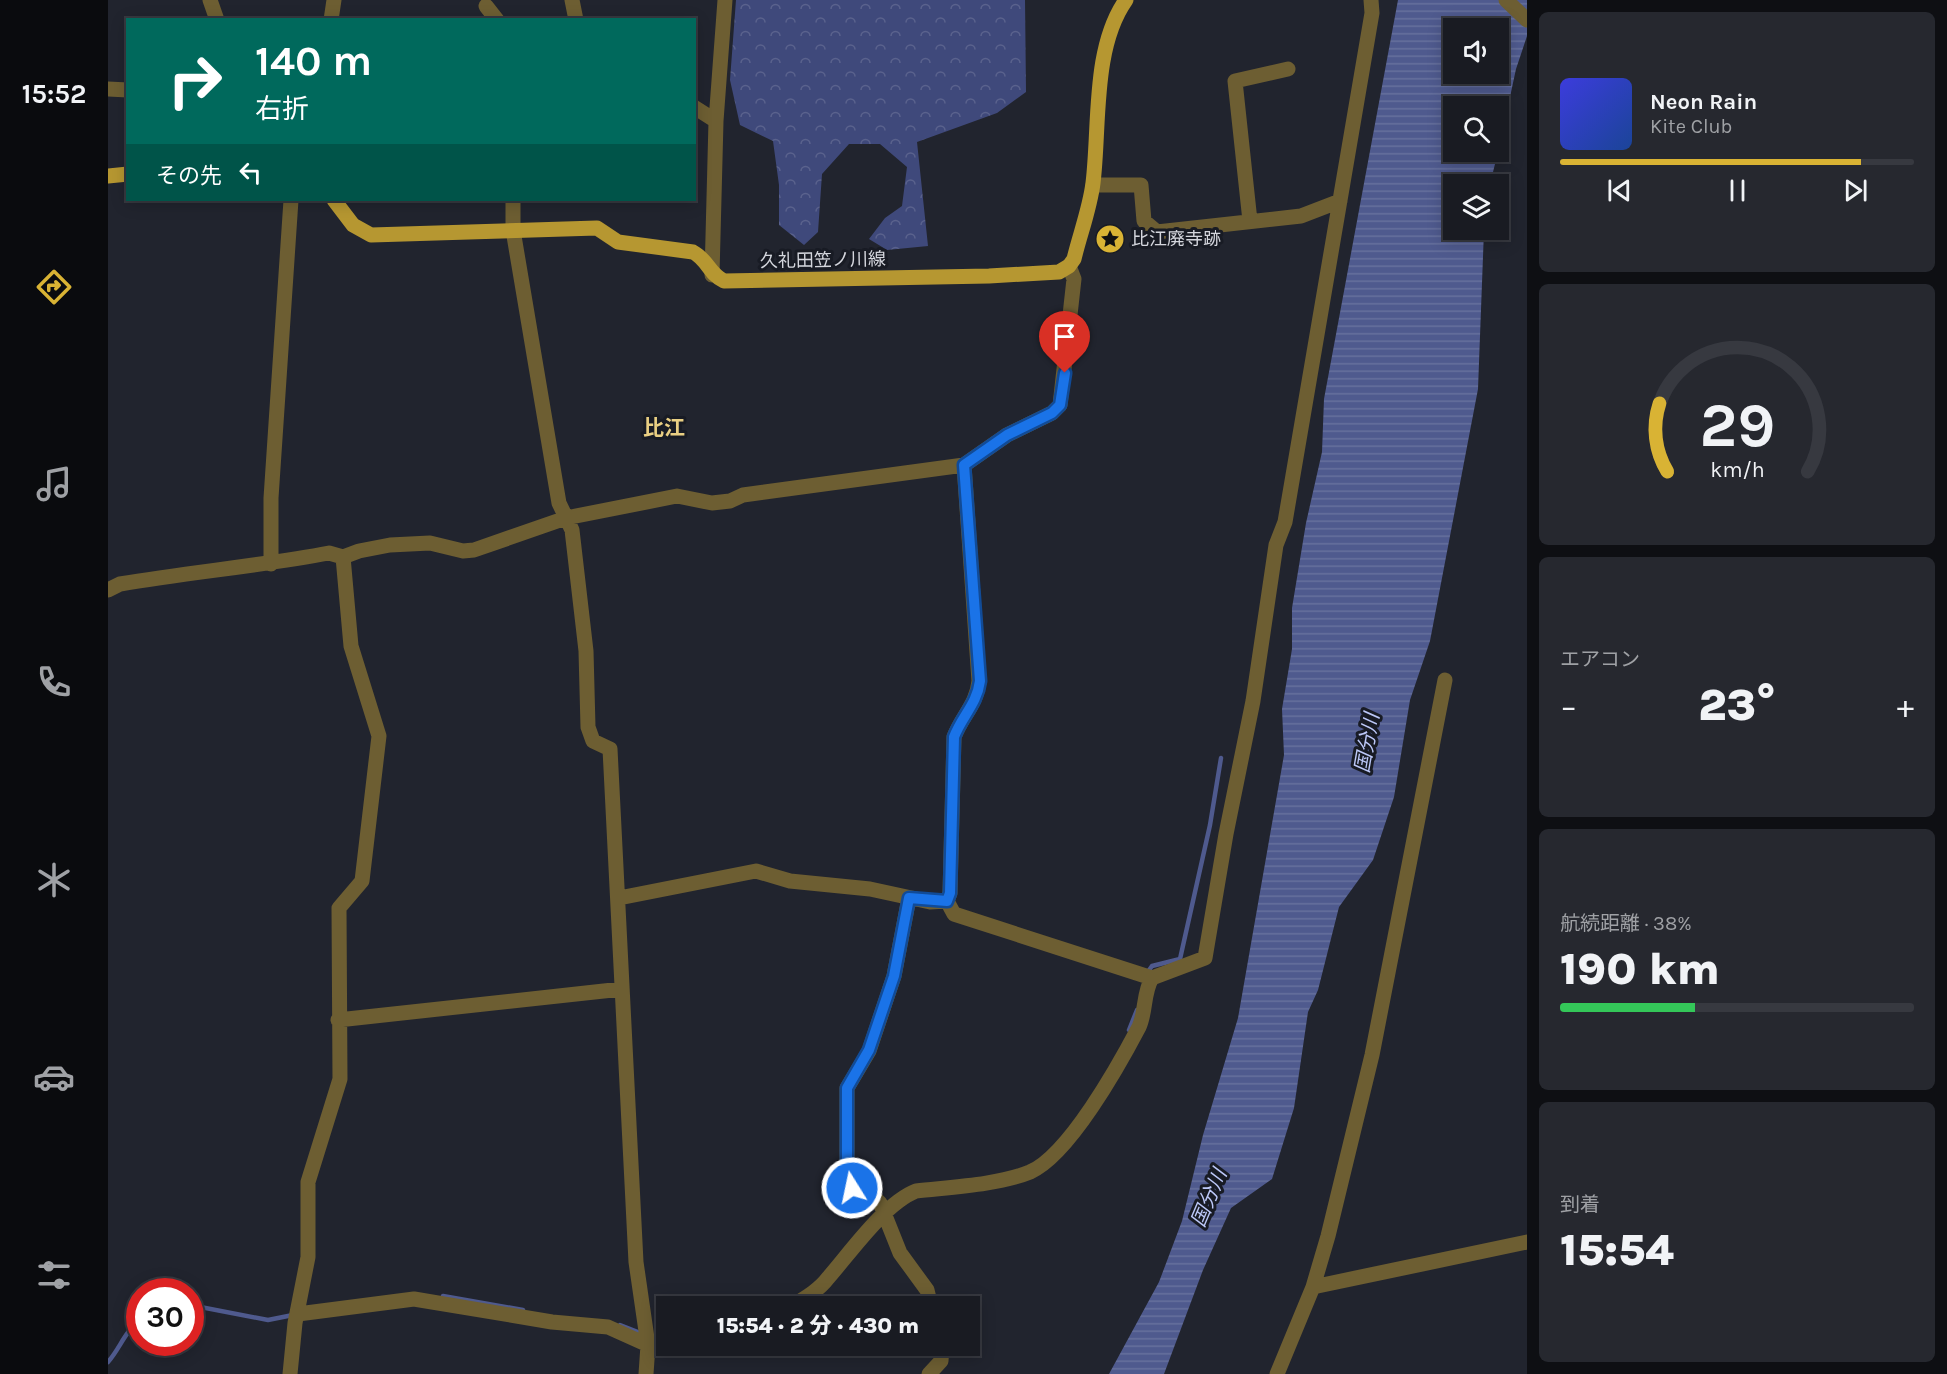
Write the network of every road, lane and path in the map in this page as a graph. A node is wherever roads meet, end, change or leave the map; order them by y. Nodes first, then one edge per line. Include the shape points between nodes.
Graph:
1 (210, 0) edge
2 (334, 0) edge
3 (572, 0) edge
4 (726, 0) edge
5 (1126, 0) edge
6 (1371, 0) edge
7 (1506, 0) edge
8 (486, 6) dead end
9 (216, 18) edge
10 (331, 18) edge
11 (495, 18) edge
12 (576, 18) edge
13 (1527, 20) edge
14 (1288, 69) dead end
15 (108, 89) edge
16 (126, 90) edge
17 (696, 108) edge
18 (716, 121) junction
19 (126, 174) edge
20 (108, 177) edge
21 (1093, 186) junction
22 (291, 201) edge
23 (335, 201) edge
24 (513, 201) edge
25 (1340, 201) junction
26 (1250, 221) junction
27 (513, 230) junction
28 (1069, 266) junction
29 (712, 275) junction
30 (964, 465) junction
31 (566, 518) junction
32 (343, 557) junction
33 (271, 564) junction
34 (108, 590) edge
35 (1445, 680) dead end
36 (619, 898) junction
37 (909, 898) junction
38 (947, 901) junction
39 (1148, 976) junction
40 (622, 989) junction
41 (338, 1020) junction
42 (883, 1210) junction
43 (1527, 1242) edge
44 (1313, 1287) junction
45 (805, 1296) edge
46 (928, 1296) edge
47 (299, 1311) junction
48 (647, 1337) junction
49 (656, 1341) edge
50 (943, 1356) edge
51 (290, 1374) edge
52 (646, 1374) edge
53 (928, 1374) edge
54 (1276, 1374) edge

1 - 9 street
2 - 10 street
3 - 12 street
4 - 18 street
5 - 21 main road via 1110,26 1104,58
6 - 25 street
7 - 13 street
8 - 11 street
14 - 26 street via 1235,81
15 - 16 street
17 - 18 street
18 - 29 street
19 - 20 main road
21 - 26 street via 1141,186 1144,220 1157,232
21 - 28 main road
22 - 33 street via 271,498
23 - 27 main road via 353,225 370,235
24 - 27 street
25 - 26 street via 1301,216
25 - 39 street via 1205,958
27 - 29 main road via 597,228 618,242 693,252 703,257
27 - 31 street via 559,503
28 - 29 main road, 久礼田笠ノ川線 via 1059,272 989,276 724,281
28 - 30 street via 1074,279 1060,405
30 - 31 street via 743,495 712,503 676,496
30 - 38 street via 980,681 973,706 954,737
31 - 32 street via 474,550 430,543 390,545
31 - 36 street via 572,530 586,651 588,727 593,741 610,749
32 - 33 street via 329,553
32 - 41 street via 351,646 379,736 362,881 339,908
33 - 34 street via 202,570 120,584
35 - 44 street via 1371,1055
36 - 37 street via 756,871 790,881 870,889
36 - 40 street
37 - 38 street
37 - 42 street via 894,976 869,1050 847,1088 847,1162 852,1188 872,1194
38 - 39 street via 954,914
39 - 42 street via 1140,1024 1100,1093 1060,1148 1041,1166 1019,1176 916,1191
40 - 41 street
40 - 48 street via 636,1262
41 - 47 street via 340,1078 308,1182 308,1257
42 - 45 street via 828,1279
42 - 46 street via 900,1253
43 - 44 street
44 - 54 street
47 - 48 street via 414,1299 552,1322 608,1327
47 - 51 street
48 - 49 street
48 - 52 street
50 - 53 street

